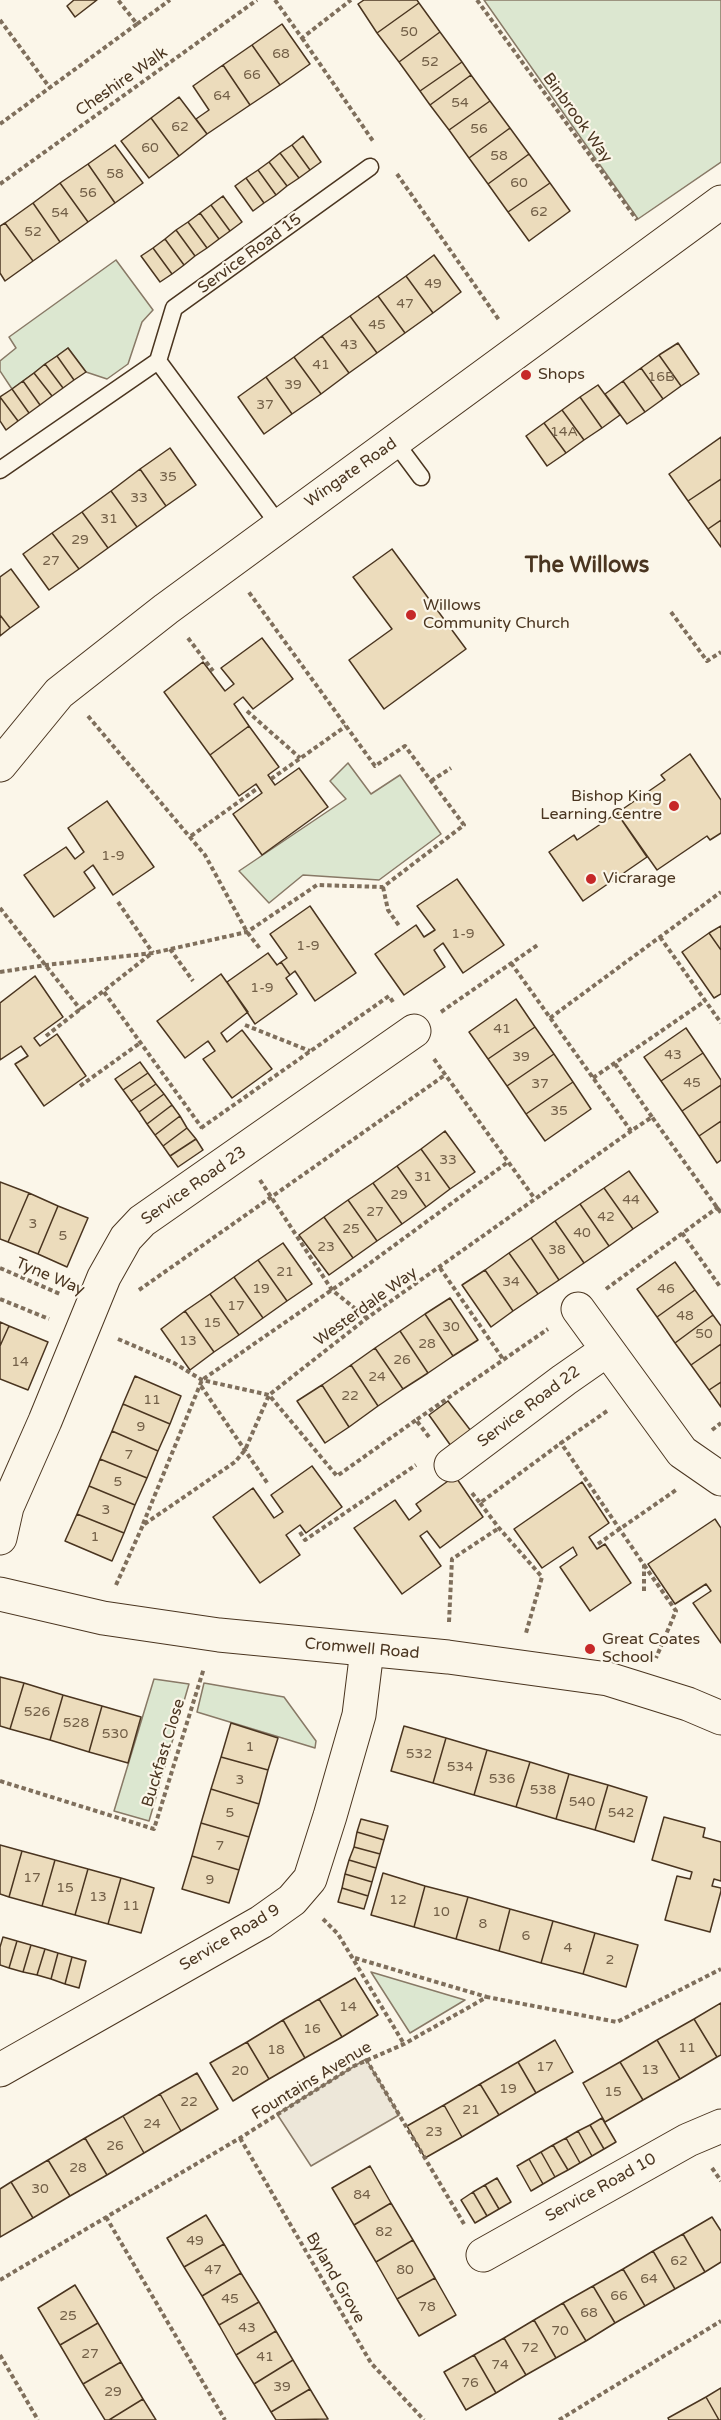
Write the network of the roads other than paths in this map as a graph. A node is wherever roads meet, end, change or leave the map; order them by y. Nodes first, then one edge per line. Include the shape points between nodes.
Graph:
1 (370, 167) dead end
2 (721, 202) edge
3 (158, 362) junction
4 (395, 442) junction
5 (0, 470) edge
6 (421, 477) dead end
7 (279, 525) junction
8 (0, 765) edge
9 (414, 1031) road end
10 (578, 1309) dead end
11 (607, 1350) junction
12 (435, 1464) road end
13 (714, 1474) edge
14 (0, 1538) edge
15 (0, 1594) edge
16 (367, 1650) junction
17 (721, 1718) edge
18 (0, 2070) edge
19 (721, 2126) edge
20 (483, 2256) dead end

1 - 3 lane, Service Road 15 via 174,308
2 - 4 street, Wingate Road
3 - 5 lane
3 - 7 lane
4 - 6 lane
4 - 7 street, Wingate Road
7 - 8 street, Wingate Road via 67,686
9 - 14 street, Service Road 23 via 142,1221 126,1238 104,1277 7,1507
10 - 11 street
11 - 12 street, Service Road 22
11 - 13 street via 682,1452
15 - 16 street, Cromwell Road via 108,1619
16 - 17 street, Cromwell Road via 608,1679
16 - 18 street, Service Road 9 via 359,1715 310,1879 292,1900 261,1922
19 - 20 street, Service Road 10 via 688,2140

